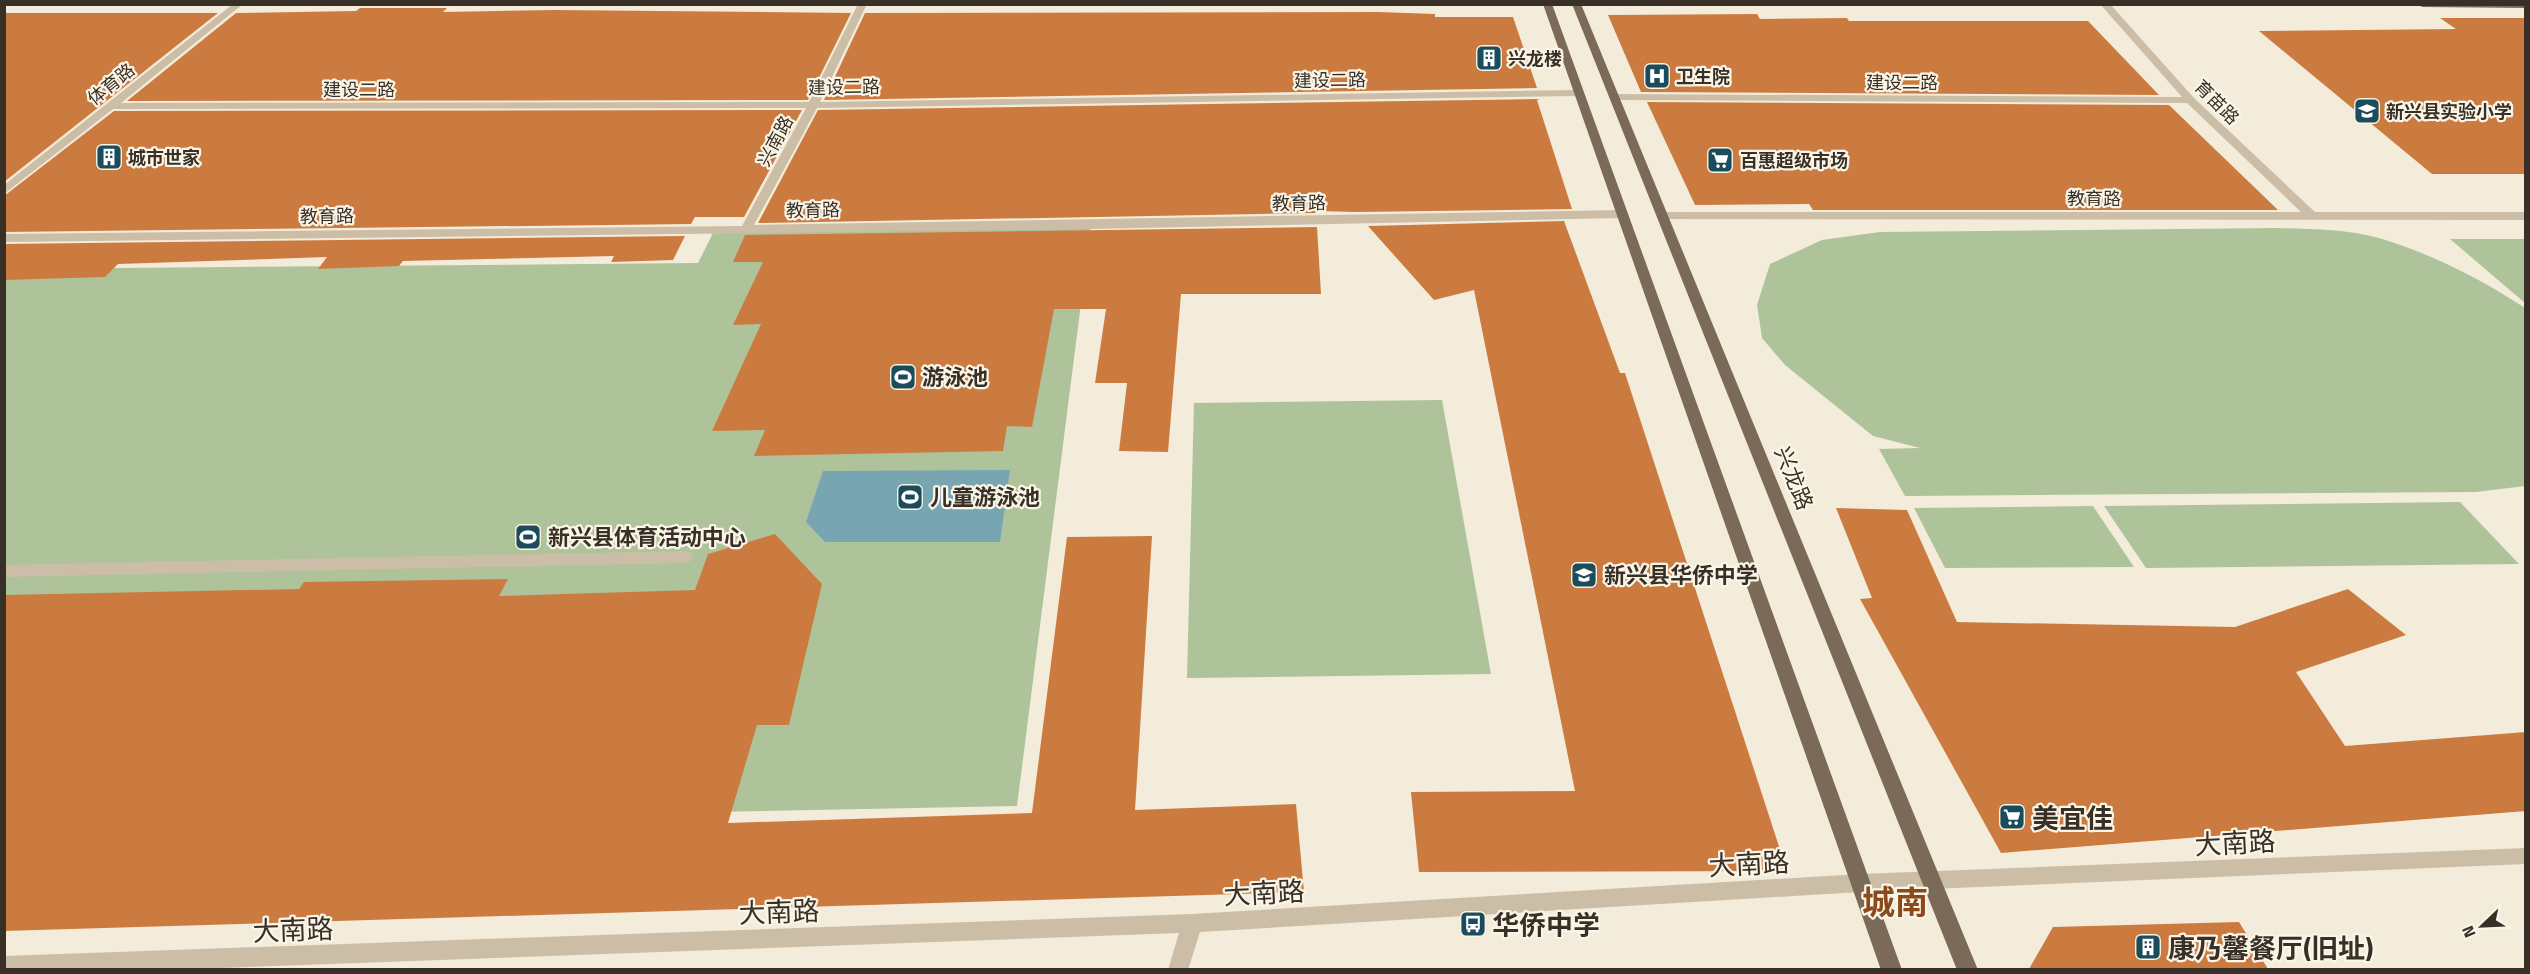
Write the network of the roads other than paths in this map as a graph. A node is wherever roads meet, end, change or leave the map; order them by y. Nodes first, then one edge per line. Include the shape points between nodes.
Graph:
1 (239, 4) edge
2 (863, 4) edge
3 (1547, 4) edge
4 (1576, 4) edge
5 (2104, 4) edge
6 (2422, 4) edge
7 (2526, 5) edge
8 (1579, 93) junction
9 (1614, 97) junction
10 (2190, 100) junction
11 (813, 105) junction
12 (110, 106) junction
13 (4, 191) edge
14 (1622, 214) junction
15 (1662, 215) junction
16 (2526, 216) edge
17 (2313, 217) junction
18 (747, 228) junction
19 (4, 238) edge
20 (685, 557) dead end
21 (4, 571) edge
22 (2526, 856) edge
23 (1932, 882) junction
24 (1860, 883) junction
25 (1192, 923) junction
26 (4, 966) edge
27 (1178, 969) edge
28 (1892, 969) edge
29 (1968, 969) edge

1 - 12 street, 体育路
2 - 11 street, 兴南路
3 - 8 main road
4 - 9 main road, 兴龙路
5 - 10 street, 育苗路
6 - 7 main road
8 - 11 street, 建设二路
8 - 14 main road
9 - 10 street, 建设二路
9 - 15 main road, 兴龙路
10 - 17 street, 育苗路
11 - 12 street, 建设二路
11 - 18 street, 兴南路
12 - 13 street, 体育路
14 - 18 street, 教育路
14 - 24 main road
15 - 17 street, 教育路
15 - 23 main road, 兴龙路
16 - 17 street, 教育路
18 - 19 street, 教育路
20 - 21 street
22 - 23 street, 大南路
23 - 24 street, 大南路
23 - 29 main road, 兴龙路
24 - 25 street, 大南路
24 - 28 main road
25 - 26 street, 大南路
25 - 27 street

